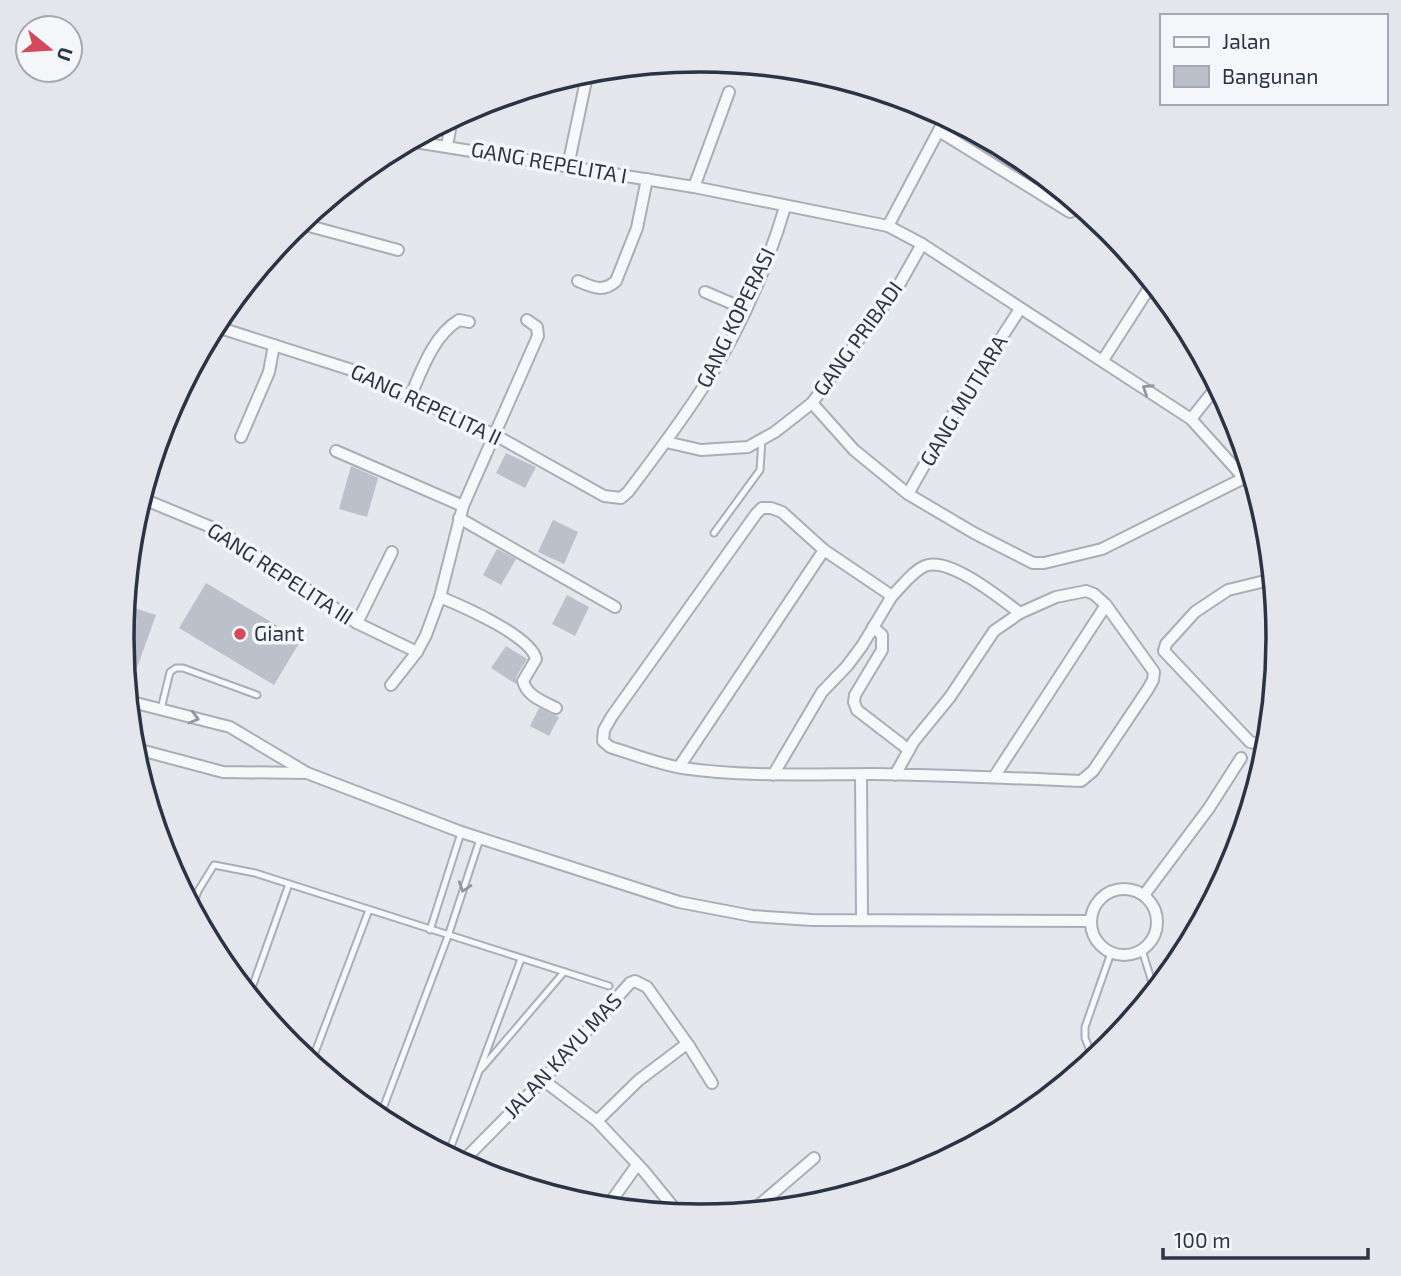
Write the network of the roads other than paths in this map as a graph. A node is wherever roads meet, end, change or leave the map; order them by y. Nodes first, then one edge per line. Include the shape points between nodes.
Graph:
1 (585, 84) edge
2 (729, 92) dead end
3 (942, 126) edge
4 (450, 130) edge
5 (939, 131) junction
6 (426, 143) edge
7 (447, 146) junction
8 (568, 166) junction
9 (647, 180) junction
10 (694, 187) junction
11 (785, 207) junction
12 (1070, 212) dead end
13 (888, 226) junction
14 (312, 227) edge
15 (922, 244) junction
16 (397, 250) dead end
17 (578, 281) dead end
18 (1148, 290) edge
19 (705, 292) dead end
20 (745, 309) junction
21 (1020, 309) junction
22 (527, 320) dead end
23 (469, 322) dead end
24 (226, 330) edge
25 (274, 345) junction
26 (1102, 360) junction
27 (1211, 394) edge
28 (411, 395) junction
29 (812, 403) junction
30 (1191, 419) junction
31 (495, 435) junction
32 (241, 437) dead end
33 (762, 439) junction
34 (666, 442) junction
35 (336, 451) dead end
36 (1243, 477) edge
37 (1244, 478) edge
38 (628, 492) joint
39 (908, 494) junction
40 (151, 502) edge
41 (463, 506) junction
42 (459, 518) junction
43 (714, 533) dead end
44 (824, 550) junction
45 (392, 552) dead end
46 (1264, 581) edge
47 (892, 596) junction
48 (440, 597) junction
49 (1106, 605) junction
50 (615, 607) dead end
51 (1020, 613) junction
52 (357, 623) junction
53 (873, 627) junction
54 (416, 652) junction
55 (391, 685) dead end
56 (257, 695) dead end
57 (138, 703) edge
58 (556, 708) dead end
59 (162, 709) junction
60 (1257, 743) edge
61 (909, 750) junction
62 (146, 751) edge
63 (1241, 758) dead end
64 (679, 768) junction
65 (307, 773) junction
66 (773, 775) junction
67 (861, 775) junction
68 (895, 775) junction
69 (994, 777) junction
70 (461, 832) junction
71 (481, 838) junction
72 (289, 884) junction
73 (197, 895) edge
74 (1144, 895) junction
75 (369, 910) junction
76 (862, 919) junction
77 (1091, 921) junction
78 (430, 930) junction
79 (448, 936) junction
80 (1142, 950) junction
81 (1111, 953) junction
82 (521, 959) junction
83 (564, 972) junction
84 (1152, 981) edge
85 (253, 985) edge
86 (609, 986) dead end
87 (689, 1046) junction
88 (1090, 1049) edge
89 (316, 1053) edge
90 (477, 1074) junction
91 (543, 1080) junction
92 (712, 1083) dead end
93 (383, 1107) edge
94 (597, 1121) junction
95 (451, 1146) edge
96 (469, 1155) edge
97 (814, 1158) dead end
98 (637, 1164) junction
99 (614, 1197) edge
100 (765, 1200) edge
101 (670, 1203) edge

1 - 8 street
2 - 10 street
3 - 5 street
4 - 7 street
5 - 12 street
5 - 13 street
6 - 7 street, GANG REPELITA I
7 - 8 street, GANG REPELITA I
8 - 9 street, GANG REPELITA I
9 - 10 street, GANG REPELITA I
9 - 17 street via 637,229 619,277 598,289
10 - 11 street, GANG REPELITA I
11 - 13 street, GANG REPELITA I
11 - 20 street, GANG KOPERASI
13 - 15 street, GANG REPELITA I
14 - 16 street
15 - 21 street, GANG REPELITA I
15 - 29 street, GANG PRIBADI via 899,285
18 - 26 street
19 - 20 street
20 - 34 street, GANG KOPERASI via 702,390
21 - 26 street, GANG REPELITA I
21 - 39 street, GANG MUTIARA
22 - 31 street via 537,327 538,337
23 - 28 street via 459,320 447,327
24 - 25 street, GANG REPELITA II
25 - 28 street, GANG REPELITA II
25 - 32 street via 269,372
30 -> 26 street, GANG REPELITA I
27 - 30 street
28 - 31 street, GANG REPELITA II
29 - 33 street, GANG PRIBADI
29 - 39 street via 854,450
30 - 36 street, GANG REPELITA I
31 - 38 street, GANG REPELITA II via 604,496 621,498
31 - 41 street
33 - 34 street, GANG PRIBADI via 748,447 701,450
33 - 43 lane via 761,470
34 - 38 street, GANG KOPERASI
35 - 41 street
37 - 39 street via 1102,550 1044,563 1024,559
40 - 52 street, GANG REPELITA III via 218,530
41 - 42 street
42 - 48 street
42 - 50 street
44 - 47 street
44 - 64 street
44 - 64 street via 782,512 762,508 612,716 603,741 610,747
45 - 52 street
46 - 60 street via 1228,590 1195,612 1164,651
47 - 51 street via 923,566 937,564 981,584
47 - 53 street
48 - 54 street
48 - 58 street via 480,614 531,648 536,659 523,681 525,689
49 - 51 street via 1086,591 1056,597
49 - 69 street
49 - 69 street via 1154,672 1148,688 1093,771 1081,781
51 - 61 street via 994,631
52 - 54 street, GANG REPELITA III
53 - 61 street via 882,635 882,650 854,702 857,710
53 - 66 street via 847,666 822,692
54 - 55 street
56 - 59 lane via 176,668 170,672
57 - 59 street
59 -> 65 street via 230,727
61 - 68 street
62 - 65 street via 223,772
63 - 74 street
64 - 66 street
65 - 70 street
66 - 67 street
67 - 68 street
67 - 76 street
68 - 69 street
70 - 71 street
70 - 78 lane
71 - 76 street via 679,902 752,916
71 -> 79 lane
72 - 73 lane via 214,865
72 - 75 lane
72 - 85 lane
74 - 77 street via 1129,889 1113,890 1095,906
74 - 80 street via 1154,906 1157,923 1153,938
75 - 78 lane
75 - 89 lane
76 - 77 street
77 - 81 street via 1099,943
78 - 79 lane
79 - 82 lane
79 - 93 lane
80 - 81 street via 1127,955
80 - 84 lane
81 - 88 lane via 1085,1027
82 - 83 lane
82 - 90 lane
83 - 86 lane
83 - 90 lane
87 - 91 street, JALAN KAYU MAS via 647,987 635,981
87 - 92 street
87 - 94 street via 639,1080
90 - 95 lane
91 - 94 street
91 - 96 street, JALAN KAYU MAS
94 - 98 street
97 - 100 street
98 - 99 street
98 - 101 street

